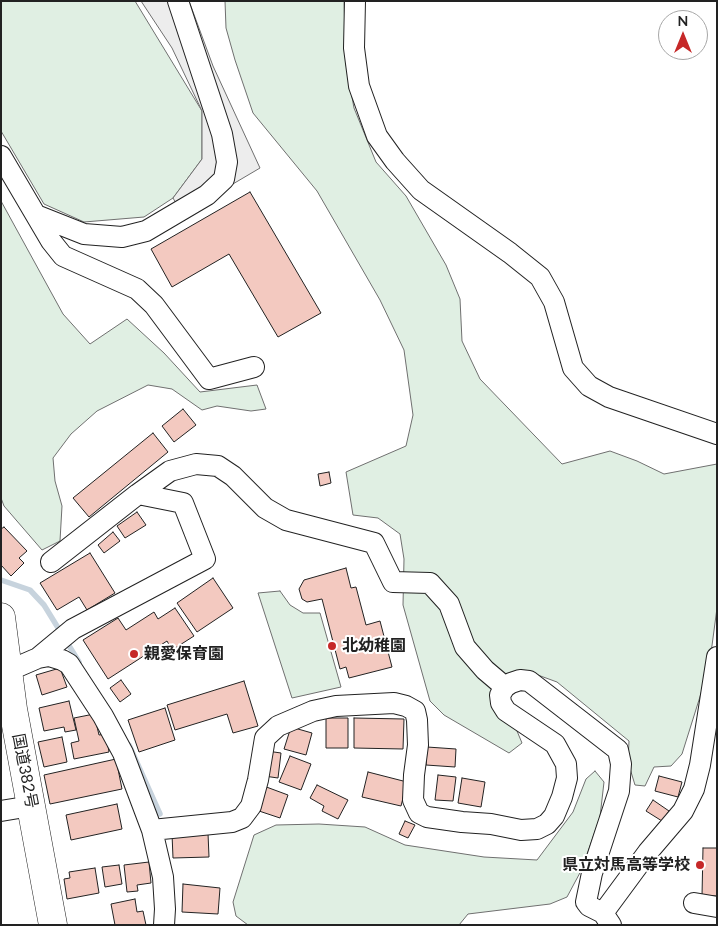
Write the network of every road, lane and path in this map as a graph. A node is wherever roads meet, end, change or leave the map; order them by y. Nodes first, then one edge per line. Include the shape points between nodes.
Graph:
1 (178, 1) edge
2 (355, 1) edge
3 (1, 156) edge
4 (36, 215) junction
5 (254, 367) dead end
6 (717, 434) edge
7 (138, 494) junction
8 (51, 562) dead end
9 (1, 617) edge
10 (717, 657) edge
11 (38, 658) junction
12 (8, 671) junction
13 (504, 687) junction
14 (31, 806) junction
15 (1, 811) edge
16 (152, 830) junction
17 (694, 903) dead end
18 (717, 907) edge
19 (607, 919) edge
20 (53, 925) edge
21 (164, 925) edge

1 - 4 street via 222,134 227,162 224,179 207,195 146,231 122,237 84,234
2 - 6 street via 354,48 365,106 377,136 395,161 421,190 540,277 554,302 573,368 589,386 609,397
3 - 4 street
4 - 5 street via 63,256 137,289 154,305 209,379
7 - 8 street
7 - 11 street via 183,503 205,559 72,629
7 - 13 street via 170,471 196,464 218,466 265,508 286,520 374,543 393,582 430,583 449,604 465,647
9 - 12 highway, 国道382号
10 - 19 street via 694,789 683,811 648,852
11 - 12 street
11 - 16 street via 49,656 69,664 123,753
12 - 14 highway, 国道382号
13 - 16 street via 500,703 506,711 555,744 566,764 567,778 554,816 538,829 462,822 419,813 413,800 417,720 414,711 394,703 336,706 313,711 278,726 265,738 258,780 250,806 242,818 232,822
13 - 19 street via 520,680 530,681 618,750 621,764 619,792 592,873 586,902
14 - 15 street
14 - 20 highway, 国道382号
16 - 21 street via 163,877
17 - 18 street

